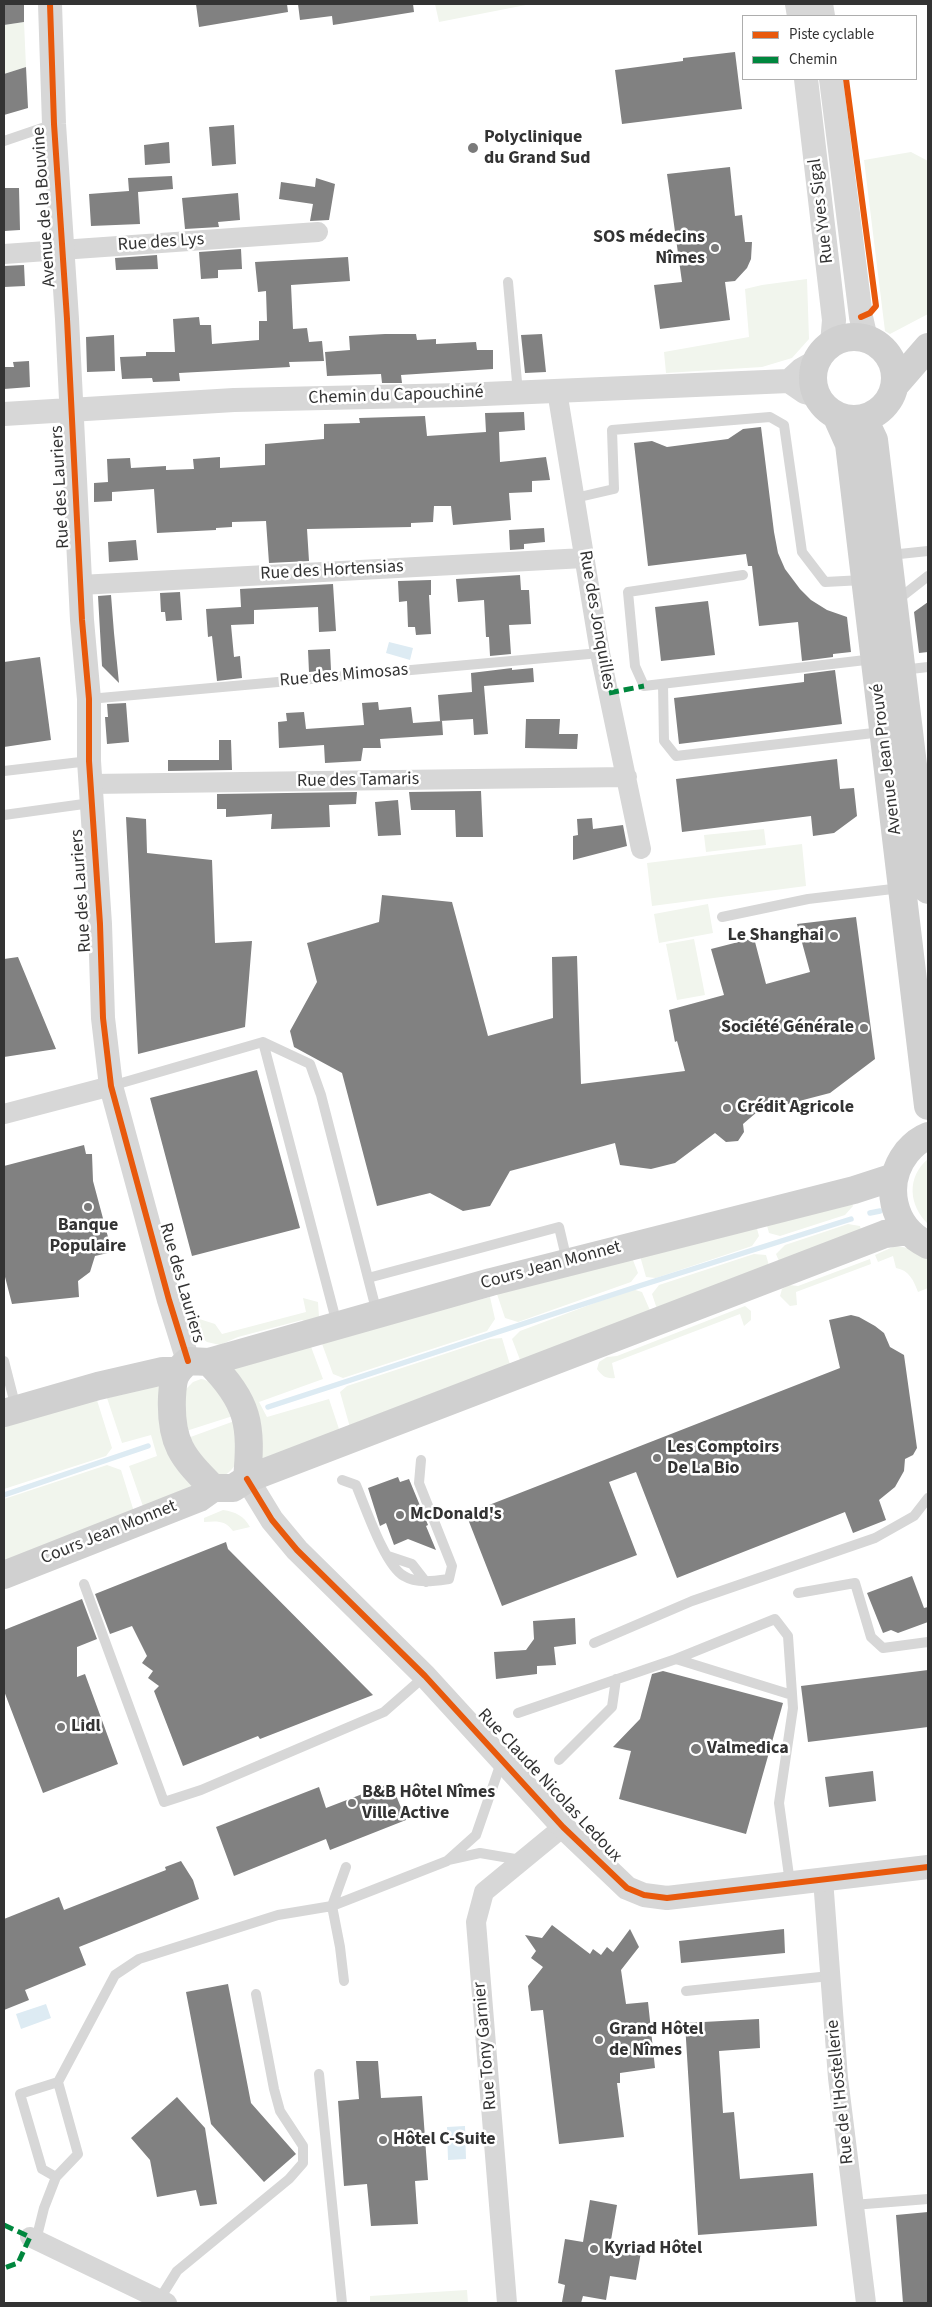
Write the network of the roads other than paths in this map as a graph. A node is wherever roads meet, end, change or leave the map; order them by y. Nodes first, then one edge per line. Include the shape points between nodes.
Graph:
1 (50, 4) edge
2 (806, 80) edge
3 (831, 80) edge
4 (54, 124) junction
5 (4, 140) edge
6 (318, 232) dead end
7 (62, 251) junction
8 (4, 254) edge
9 (508, 282) dead end
10 (928, 338) edge
11 (874, 343) junction
12 (928, 347) edge
13 (825, 352) junction
14 (789, 381) junction
15 (895, 386) junction
16 (557, 391) junction
17 (518, 393) junction
18 (817, 395) junction
19 (72, 409) junction
20 (4, 414) edge
21 (836, 415) junction
22 (864, 418) junction
23 (574, 498) junction
24 (928, 551) edge
25 (584, 558) junction
26 (743, 575) dead end
27 (928, 576) edge
28 (882, 579) junction
29 (80, 585) junction
30 (600, 653) junction
31 (875, 659) junction
32 (928, 667) edge
33 (902, 670) junction
34 (663, 684) junction
35 (89, 699) junction
36 (884, 732) junction
37 (89, 761) junction
38 (4, 771) edge
39 (626, 777) junction
40 (90, 794) junction
41 (4, 815) edge
42 (641, 849) dead end
43 (922, 887) edge
44 (722, 918) dead end
45 (263, 1042) junction
46 (112, 1086) junction
47 (928, 1106) edge
48 (4, 1114) edge
49 (927, 1131) edge
50 (894, 1177) junction
51 (918, 1238) edge
52 (568, 1262) junction
53 (368, 1278) junction
54 (377, 1313) junction
55 (337, 1324) junction
56 (4, 1361) edge
57 (191, 1365) junction
58 (10, 1411) edge
59 (421, 1460) dead end
60 (247, 1480) junction
61 (342, 1480) dead end
62 (213, 1488) junction
63 (928, 1498) edge
64 (4, 1575) edge
65 (84, 1584) dead end
66 (798, 1593) dead end
67 (928, 1642) edge
68 (594, 1643) dead end
69 (676, 1660) junction
70 (426, 1676) junction
71 (616, 1679) junction
72 (792, 1696) junction
73 (518, 1713) dead end
74 (502, 1760) junction
75 (559, 1760) dead end
76 (563, 1827) junction
77 (447, 1860) junction
78 (521, 1860) junction
79 (346, 1867) dead end
80 (928, 1867) edge
81 (823, 1879) junction
82 (790, 1883) junction
83 (332, 1906) junction
84 (830, 1976) junction
85 (344, 1981) dead end
86 (686, 1991) dead end
87 (256, 1994) dead end
88 (319, 2074) dead end
89 (58, 2082) junction
90 (56, 2178) junction
91 (928, 2199) edge
92 (853, 2205) junction
93 (33, 2238) joint
94 (163, 2301) edge
95 (342, 2303) edge
96 (507, 2303) edge
97 (866, 2303) edge

1 - 4 street, Avenue de la Bouvine
2 - 13 street, Rue Yves Sigal via 834,320
3 - 11 street, Rue Yves Sigal via 861,317
4 - 5 lane
4 - 7 street, Avenue de la Bouvine
6 - 7 street, Rue des Lys
7 - 8 street, Rue des Lys
7 - 19 street, Avenue de la Bouvine
9 - 17 lane
10 - 11 main road via 907,345
11 - 13 main road via 849,338
11 - 15 main road via 891,359
12 - 15 main road
13 - 14 street
13 - 18 main road via 814,378
14 - 16 street, Chemin du Capouchiné
14 - 18 street via 805,392
15 - 22 main road via 885,406
16 - 17 street, Chemin du Capouchiné
16 - 23 street, Rue des Jonquilles
17 - 19 street, Chemin du Capouchiné via 234,400
18 - 21 main road via 824,407
19 - 20 street, Chemin du Capouchiné
19 - 29 street, Rue des Lauriers
21 - 22 main road via 855,420
21 - 28 main road, Avenue Jean Prouvé via 849,444
22 - 28 main road, Avenue Jean Prouvé via 874,440
23 - 25 street, Rue des Jonquilles
23 - 28 lane via 614,489 612,430 770,417 784,425 802,552 825,582
24 - 28 lane
25 - 29 street, Rue des Hortensias
25 - 30 street, Rue des Jonquilles
26 - 34 lane via 628,592 635,666 644,686
27 - 28 lane
28 - 31 main road, Avenue Jean Prouvé
28 - 33 main road, Avenue Jean Prouvé
29 - 35 street, Rue des Lauriers
30 - 35 lane, Rue des Mimosas
30 - 39 street, Rue des Jonquilles
31 - 34 lane
31 - 36 main road, Avenue Jean Prouvé
32 - 33 lane
33 - 43 main road, Avenue Jean Prouvé
34 - 36 lane via 664,741 676,756
35 - 37 street, Rue des Lauriers
36 - 43 main road, Avenue Jean Prouvé
37 - 38 lane
37 - 40 street, Rue des Lauriers
39 - 40 street, Rue des Tamaris
39 - 42 street, Rue des Jonquilles
40 - 41 lane
40 - 46 street, Rue des Lauriers via 103,1018
43 - 44 lane via 808,899
43 - 47 main road, Avenue Jean Prouvé
45 - 46 lane
45 - 53 lane via 310,1064 321,1095
45 - 55 lane
46 - 48 street
46 - 57 street, Rue des Lauriers via 169,1300
49 - 50 main road via 900,1161
50 - 51 main road via 892,1196 898,1215
50 - 52 main road, Cours Jean Monnet
51 - 60 main road via 885,1234
52 - 53 lane via 558,1227
52 - 54 main road, Cours Jean Monnet
53 - 54 lane
54 - 55 main road, Cours Jean Monnet
55 - 57 main road, Cours Jean Monnet
56 - 58 lane
57 - 58 main road, Cours Jean Monnet via 98,1386
57 - 60 main road via 238,1396 249,1428
57 - 62 main road via 173,1387 172,1424 186,1459
59 - 61 lane via 419,1483 452,1566 449,1579 426,1582 403,1576 382,1548 356,1485
60 - 62 main road via 233,1488
60 - 70 street, Rue Claude Nicolas Ledoux via 272,1520 297,1550
62 - 64 main road, Cours Jean Monnet via 199,1498
63 - 68 lane via 914,1516 875,1538 692,1601
65 - 70 lane via 164,1802 201,1790 384,1712
66 - 67 lane via 855,1582 871,1637 883,1648
69 - 71 lane
69 - 72 lane
69 - 72 lane via 775,1619 788,1636
70 - 74 street, Rue Claude Nicolas Ledoux
71 - 73 lane
71 - 75 lane via 612,1707
72 - 82 lane via 779,1803
74 - 76 street, Rue Claude Nicolas Ledoux
74 - 77 lane via 476,1835
76 - 78 street, Rue Tony Garnier
76 - 82 street, Rue Claude Nicolas Ledoux via 628,1888 644,1895 667,1898
77 - 78 lane via 480,1853
77 - 83 lane
78 - 96 street, Rue Tony Garnier via 484,1892 476,1922
79 - 83 lane
80 - 81 street, Rue Claude Nicolas Ledoux
81 - 82 street, Rue Claude Nicolas Ledoux
81 - 84 street, Rue de l'Hostellerie
83 - 85 lane
83 - 89 lane via 278,1915 139,1959 115,1975
84 - 86 lane
84 - 92 street, Rue de l'Hostellerie
87 - 94 lane via 280,2111 303,2146 303,2163 289,2179 177,2271
88 - 95 lane
89 - 90 lane via 78,2154
89 - 90 lane via 20,2094 42,2169
90 - 93 lane
91 - 92 lane
92 - 97 street, Rue de l'Hostellerie
93 - 94 street

